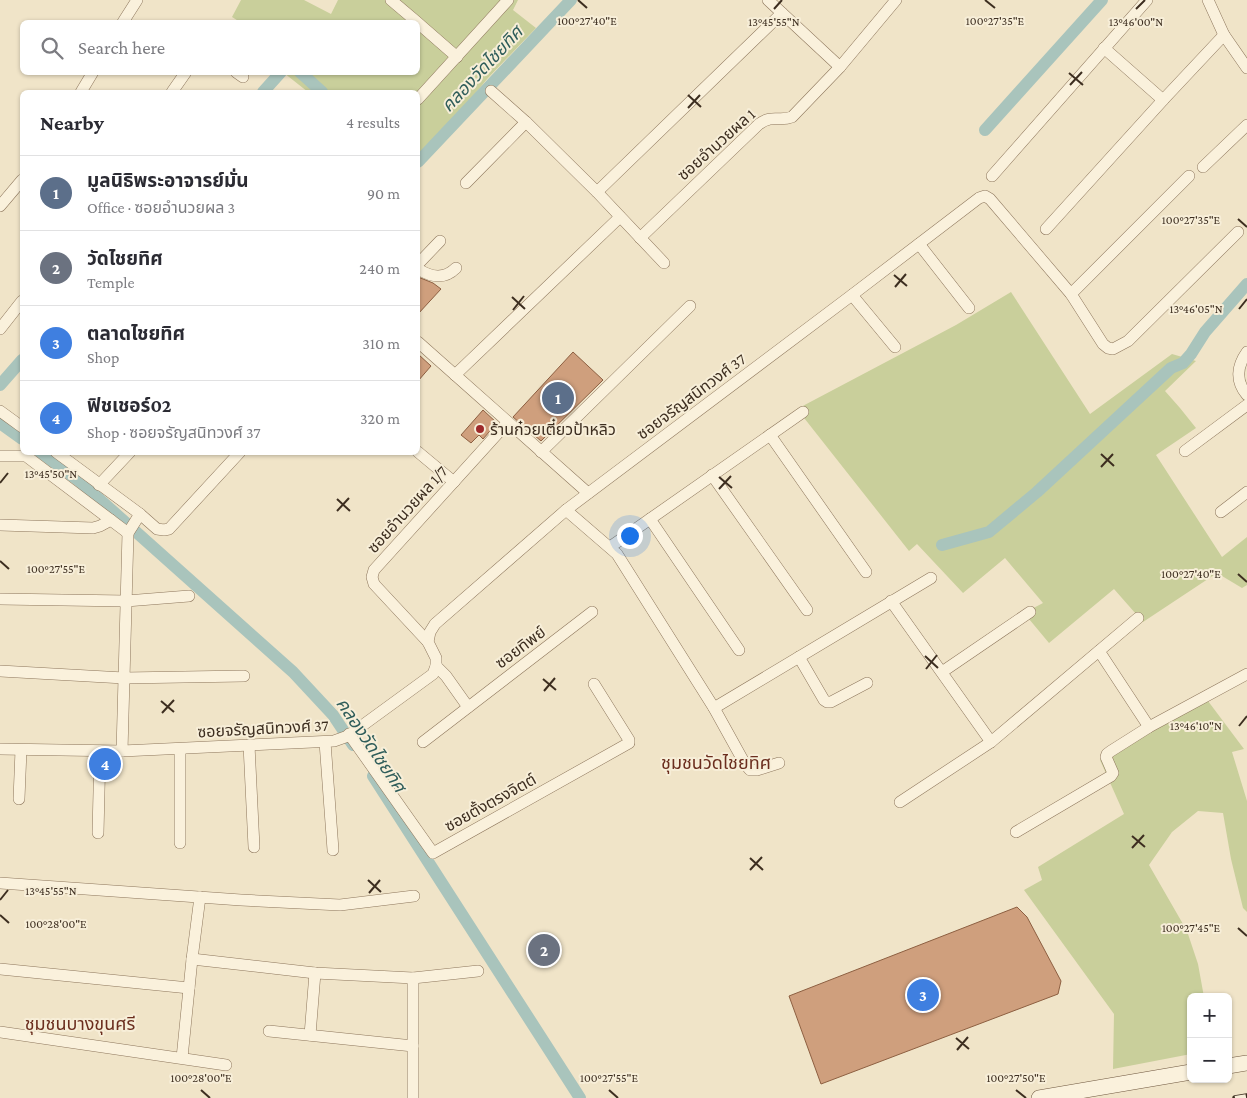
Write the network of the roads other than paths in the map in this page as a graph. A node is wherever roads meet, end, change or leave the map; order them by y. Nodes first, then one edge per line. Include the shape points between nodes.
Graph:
1 (137, 0) edge
2 (392, 0) edge
3 (508, 0) edge
4 (896, 0) edge
5 (1147, 0) edge
6 (1208, 0) edge
7 (776, 5) edge
8 (124, 20) edge
9 (414, 20) edge
10 (420, 26) edge
11 (1224, 35) junction
12 (1104, 48) junction
13 (457, 57) junction
14 (840, 68) junction
15 (1247, 68) edge
16 (91, 75) edge
17 (184, 75) edge
18 (81, 90) edge
19 (173, 90) edge
20 (491, 91) dead end
21 (420, 97) edge
22 (1163, 100) junction
23 (526, 122) junction
24 (1247, 125) edge
25 (1204, 166) dead end
26 (992, 176) dead end
27 (1189, 176) dead end
28 (20, 182) edge
29 (466, 183) dead end
30 (597, 192) junction
31 (0, 206) edge
32 (620, 217) junction
33 (1046, 229) dead end
34 (1238, 232) dead end
35 (640, 238) junction
36 (440, 241) dead end
37 (919, 244) junction
38 (420, 262) edge
39 (664, 264) dead end
40 (456, 268) dead end
41 (420, 269) edge
42 (1071, 294) junction
43 (852, 295) junction
44 (20, 304) edge
45 (690, 306) dead end
46 (969, 308) dead end
47 (0, 329) edge
48 (420, 344) edge
49 (895, 347) dead end
50 (1247, 352) edge
51 (455, 375) junction
52 (1247, 395) edge
53 (1247, 405) edge
54 (0, 411) edge
55 (803, 412) dead end
56 (508, 422) junction
57 (20, 426) edge
58 (770, 435) junction
59 (1185, 451) dead end
60 (541, 452) junction
61 (420, 454) edge
62 (60, 455) edge
63 (127, 455) edge
64 (237, 455) edge
65 (0, 456) edge
66 (712, 475) junction
67 (454, 482) junction
68 (99, 485) junction
69 (1247, 492) edge
70 (588, 493) junction
71 (566, 510) junction
72 (1221, 512) dead end
73 (650, 519) junction
74 (111, 520) junction
75 (0, 525) edge
76 (133, 526) junction
77 (610, 547) junction
78 (866, 572) dead end
79 (931, 578) dead end
80 (190, 596) dead end
81 (0, 599) edge
82 (126, 601) junction
83 (891, 601) junction
84 (808, 610) dead end
85 (592, 612) dead end
86 (1030, 612) dead end
87 (1138, 618) dead end
88 (428, 642) junction
89 (739, 650) dead end
90 (1099, 651) junction
91 (799, 657) junction
92 (436, 666) junction
93 (0, 671) edge
94 (942, 672) junction
95 (1247, 674) edge
96 (244, 676) dead end
97 (124, 678) junction
98 (867, 683) dead end
99 (594, 684) dead end
100 (468, 707) junction
101 (714, 708) junction
102 (1149, 727) junction
103 (349, 735) junction
104 (329, 741) junction
105 (422, 742) dead end
106 (991, 742) junction
107 (249, 745) junction
108 (0, 749) edge
109 (180, 749) junction
110 (21, 750) junction
111 (100, 751) junction
112 (122, 751) junction
113 (779, 763) dead end
114 (19, 799) dead end
115 (900, 802) dead end
116 (1016, 832) dead end
117 (98, 833) dead end
118 (180, 843) dead end
119 (254, 847) dead end
120 (332, 850) dead end
121 (0, 883) edge
122 (414, 896) dead end
123 (200, 897) junction
124 (192, 959) junction
125 (0, 969) edge
126 (478, 972) dead end
127 (315, 973) junction
128 (413, 978) junction
129 (189, 988) junction
130 (269, 1031) dead end
131 (0, 1032) edge
132 (310, 1035) junction
133 (413, 1046) junction
134 (182, 1058) junction
135 (1247, 1062) edge
136 (226, 1065) dead end
137 (1232, 1065) edge
138 (1187, 1073) edge
139 (413, 1098) edge
140 (1039, 1098) edge

1 - 8 street
2 - 9 street
3 - 13 street
4 - 14 street, ซอยอำนวยผล 1
5 - 12 street
6 - 11 street
7 - 14 street
7 - 30 street
10 - 13 street
11 - 15 street
11 - 22 street
12 - 22 street
12 - 26 street
13 - 21 street
14 - 35 street, ซอยอำนวยผล 1 via 792,118 770,118 759,124
16 - 18 street
17 - 19 street
20 - 23 street
22 - 33 street
23 - 29 street
23 - 30 street
24 - 25 street
27 - 42 street
28 - 31 street
30 - 32 street
32 - 35 street
32 - 51 street
34 - 42 street, ซอยจรัญสนิทวงศ์ 37 via 1128,341 1113,350 1103,344
35 - 39 street
36 - 38 street
37 - 42 street, ซอยจรัญสนิทวงศ์ 37 via 985,196
37 - 43 street, ซอยจรัญสนิทวงศ์ 37
37 - 46 street
40 - 41 street via 440,276
43 - 49 street
43 - 70 street, ซอยจรัญสนิทวงศ์ 37
44 - 47 street
45 - 60 street
48 - 51 street
50 - 52 street via 1238,368 1239,380
51 - 56 street
53 - 59 street
54 - 57 street
55 - 58 street
56 - 60 street
56 - 67 street, ซอยอำนวยผล 1/7
58 - 66 street
58 - 78 street
60 - 70 street
61 - 67 street
62 - 68 street
63 - 68 street
64 - 76 street via 169,529
65 - 74 street via 26,456
66 - 73 street
66 - 84 street
67 - 88 street, ซอยอำนวยผล 1/7 via 374,570 372,577 374,584
68 - 76 street
69 - 72 street
70 - 71 street, ซอยจรัญสนิทวงศ์ 37
71 - 77 street
71 - 88 street, ซอยจรัญสนิทวงศ์ 37 via 435,624
73 - 77 street
73 - 89 street
74 - 75 street via 92,528
74 - 76 street
76 - 82 street
77 - 101 street
79 - 83 street
80 - 82 street
81 - 82 street
82 - 97 street
83 - 91 street
83 - 94 street
85 - 100 street, ซอยทิพย์
86 - 94 street
87 - 90 street
88 - 92 street via 436,658
90 - 102 street
90 - 106 street
91 - 98 street via 827,702
91 - 101 street
92 - 100 street
92 - 103 street, ซอยจรัญสนิทวงศ์ 37 via 433,674
93 - 97 street
94 - 106 street
95 - 102 street
96 - 97 street
97 - 112 street
99 - 103 street, ซอยตั้งตรงจิตต์ via 629,743 433,853
100 - 105 street, ซอยทิพย์
101 - 113 street via 750,770
102 - 116 street via 1107,754 1113,773 1111,776
103 - 104 street, ซอยจรัญสนิทวงศ์ 37
104 - 107 street, ซอยจรัญสนิทวงศ์ 37
104 - 120 street
106 - 115 street
107 - 109 street, ซอยจรัญสนิทวงศ์ 37
107 - 119 street
108 - 110 street, ซอยจรัญสนิทวงศ์ 37
109 - 112 street, ซอยจรัญสนิทวงศ์ 37
109 - 118 street
110 - 111 street, ซอยจรัญสนิทวงศ์ 37
110 - 114 street
111 - 112 street, ซอยจรัญสนิทวงศ์ 37
111 - 117 street
121 - 123 street
122 - 123 street via 340,905
123 - 124 street
124 - 127 street
124 - 129 street
125 - 129 street
126 - 128 street
127 - 128 street
127 - 132 street
128 - 133 street
129 - 134 street
130 - 132 street
131 - 134 street
132 - 133 street
133 - 139 street
134 - 136 street
135 - 137 main road
138 - 140 main road

